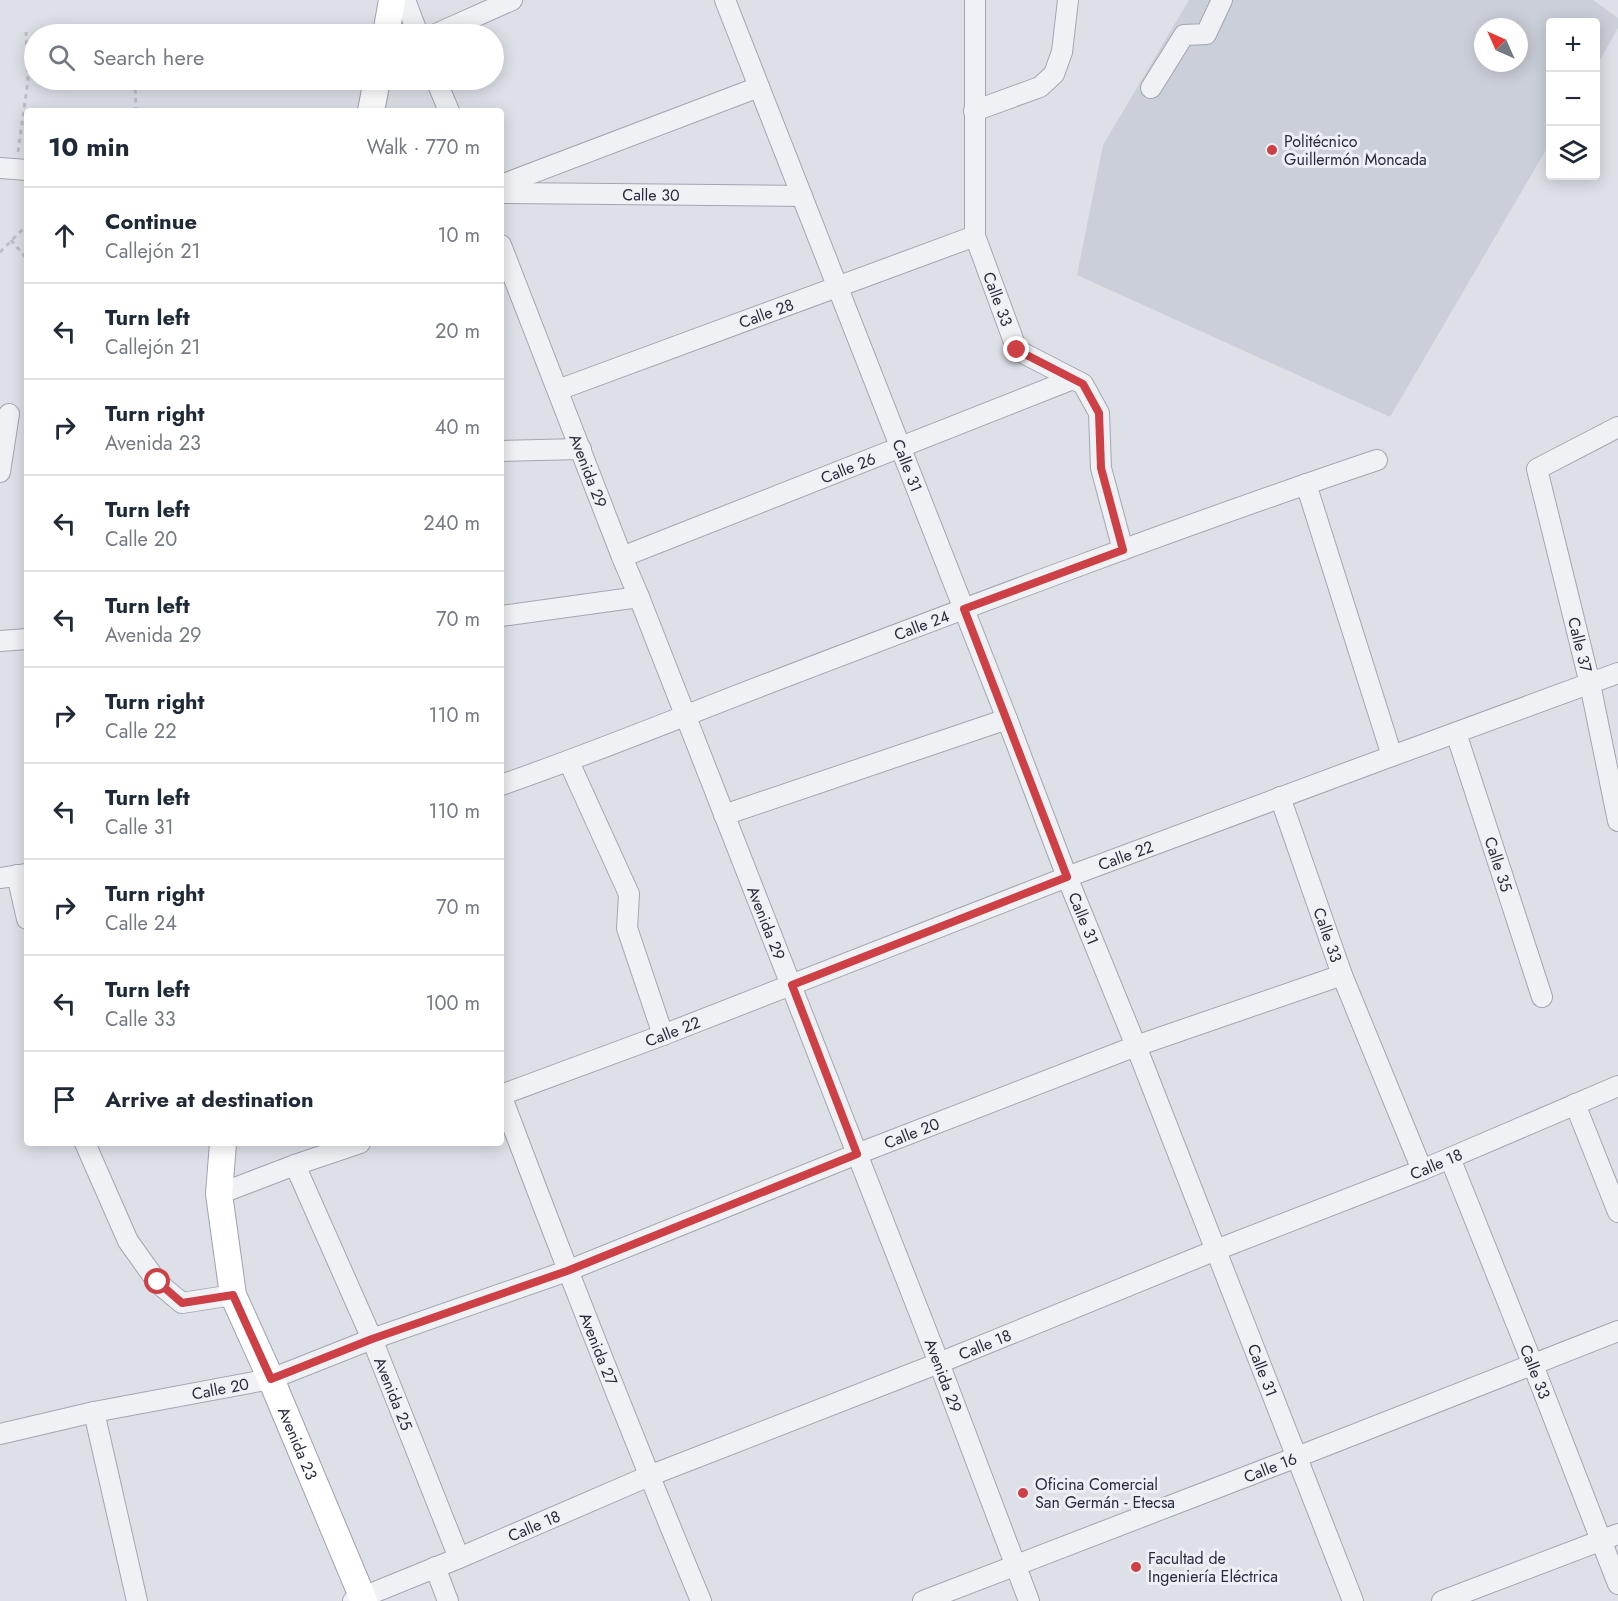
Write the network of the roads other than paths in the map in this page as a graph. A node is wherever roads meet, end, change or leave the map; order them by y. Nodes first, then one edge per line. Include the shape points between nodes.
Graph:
1 (392, 0) edge
2 (405, 0) edge
3 (512, 0) edge
4 (725, 0) edge
5 (975, 0) edge
6 (1068, 0) edge
7 (1222, 0) edge
8 (388, 24) edge
9 (414, 24) edge
10 (458, 24) edge
11 (759, 87) junction
12 (1151, 88) dead end
13 (375, 90) edge
14 (440, 90) edge
15 (372, 108) edge
16 (447, 108) edge
17 (974, 111) junction
18 (504, 184) edge
19 (504, 193) edge
20 (802, 196) junction
21 (975, 236) junction
22 (504, 253) edge
23 (838, 287) junction
24 (1073, 380) junction
25 (558, 390) junction
26 (12, 414) edge
27 (1618, 427) edge
28 (901, 447) junction
29 (581, 449) junction
30 (504, 451) edge
31 (1377, 460) dead end
32 (0, 472) edge
33 (1306, 484) junction
34 (1123, 550) junction
35 (622, 557) junction
36 (639, 597) junction
37 (964, 609) junction
38 (504, 616) edge
39 (24, 639) edge
40 (0, 641) edge
41 (1618, 673) edge
42 (1590, 684) junction
43 (685, 715) junction
44 (1007, 719) junction
45 (1456, 733) junction
46 (1392, 756) junction
47 (569, 762) junction
48 (504, 784) edge
49 (1280, 797) junction
50 (724, 815) junction
51 (1618, 821) edge
52 (15, 876) edge
53 (1067, 877) junction
54 (24, 908) edge
55 (1342, 975) junction
56 (792, 985) junction
57 (1542, 997) dead end
58 (663, 1035) junction
59 (1136, 1046) junction
60 (1618, 1086) edge
61 (504, 1094) edge
62 (504, 1103) edge
63 (1575, 1104) junction
64 (86, 1146) edge
65 (223, 1146) edge
66 (351, 1146) edge
67 (857, 1154) junction
68 (1450, 1158) junction
69 (295, 1165) junction
70 (1422, 1170) junction
71 (219, 1194) junction
72 (1618, 1212) edge
73 (1216, 1250) junction
74 (567, 1271) junction
75 (233, 1295) junction
76 (1618, 1331) edge
77 (372, 1339) junction
78 (939, 1363) junction
79 (1533, 1365) junction
80 (271, 1379) junction
81 (94, 1412) junction
82 (0, 1434) edge
83 (1297, 1457) junction
84 (649, 1476) junction
85 (1609, 1538) edge
86 (459, 1558) junction
87 (1016, 1565) junction
88 (435, 1567) junction
89 (1618, 1584) edge
90 (360, 1600) edge
91 (137, 1601) edge
92 (448, 1601) edge
93 (701, 1601) edge
94 (923, 1601) edge
95 (1029, 1601) edge
96 (1353, 1601) edge
97 (1442, 1601) edge

1 - 8 main road
2 - 9 street
3 - 10 street
4 - 11 street, Calle 31
5 - 17 street, Calle 33
6 - 17 street via 1062,52 1053,74 1040,87
7 - 12 street via 1206,34 1184,35
11 - 18 street
11 - 20 street, Calle 31
13 - 15 main road
14 - 16 street
17 - 21 street, Calle 33
19 - 20 street, Calle 30
20 - 23 street, Calle 31
21 - 23 street, Calle 28
21 - 24 street, Calle 33 via 1017,350
22 - 25 street, Avenida 29
23 - 25 street, Calle 28
23 - 28 street, Calle 31
24 - 28 street, Calle 26
24 - 34 street, Calle 33 via 1083,384 1099,413 1101,468
25 - 29 street, Avenida 29
26 - 32 street
27 - 42 street, Calle 37 via 1537,469
28 - 35 street, Calle 26
28 - 37 street, Calle 31
29 - 30 street
29 - 35 street, Avenida 29
31 - 33 street, Calle 24
33 - 34 street, Calle 24
33 - 46 street
34 - 37 street, Calle 24
35 - 36 street, Avenida 29
36 - 38 street
36 - 43 street, Avenida 29
37 - 43 street, Calle 24
37 - 44 street, Calle 31
39 - 40 street
41 - 42 street, Calle 22
42 - 45 street, Calle 22
42 - 51 street, Calle 37
43 - 47 street, Calle 24
43 - 50 street, Avenida 29
44 - 50 street
44 - 53 street, Calle 31
45 - 46 street, Calle 22
45 - 57 street, Calle 35
46 - 49 street, Calle 22
47 - 48 street, Calle 24
47 - 58 street via 628,894 627,928
49 - 53 street, Calle 22
49 - 55 street, Calle 33
50 - 56 street, Avenida 29
52 - 54 street
53 - 56 street, Calle 22
53 - 59 street, Calle 31
55 - 59 street, Calle 20
55 - 70 street, Calle 33
56 - 58 street, Calle 22
56 - 67 street, Avenida 29
58 - 61 street, Calle 22
59 - 67 street, Calle 20
59 - 73 street, Calle 31
60 - 63 street, Calle 18
62 - 74 street, Avenida 27
63 - 68 street, Calle 18
63 - 72 street
64 - 75 street via 128,1241 158,1282 182,1303
65 - 71 main road, Avenida 23
66 - 69 street
67 - 74 street, Calle 20
67 - 78 street, Avenida 29
68 - 70 street, Calle 18
68 - 79 street, Calle 33
69 - 71 street
69 - 77 street, Avenida 25
70 - 73 street, Calle 18
71 - 75 main road, Avenida 23
73 - 78 street, Calle 18
73 - 83 street, Calle 31
74 - 77 street, Calle 20
74 - 84 street, Avenida 27
75 - 80 main road, Avenida 23
76 - 79 street, Calle 16
77 - 80 street, Calle 20
77 - 86 street, Avenida 25
78 - 84 street, Calle 18
78 - 87 street, Avenida 29
79 - 83 street, Calle 16
79 - 85 street, Calle 33
80 - 81 street, Calle 20
80 - 90 main road, Avenida 23
81 - 82 street, Calle 20
81 - 91 street
83 - 87 street, Calle 16
83 - 96 street, Calle 31
84 - 86 street, Calle 18
84 - 93 street, Avenida 27
85 - 89 street, Calle 33
85 - 97 street
86 - 88 street, Calle 18
87 - 94 street, Calle 16
87 - 95 street, Avenida 29
88 - 90 street, Calle 18
88 - 92 street

